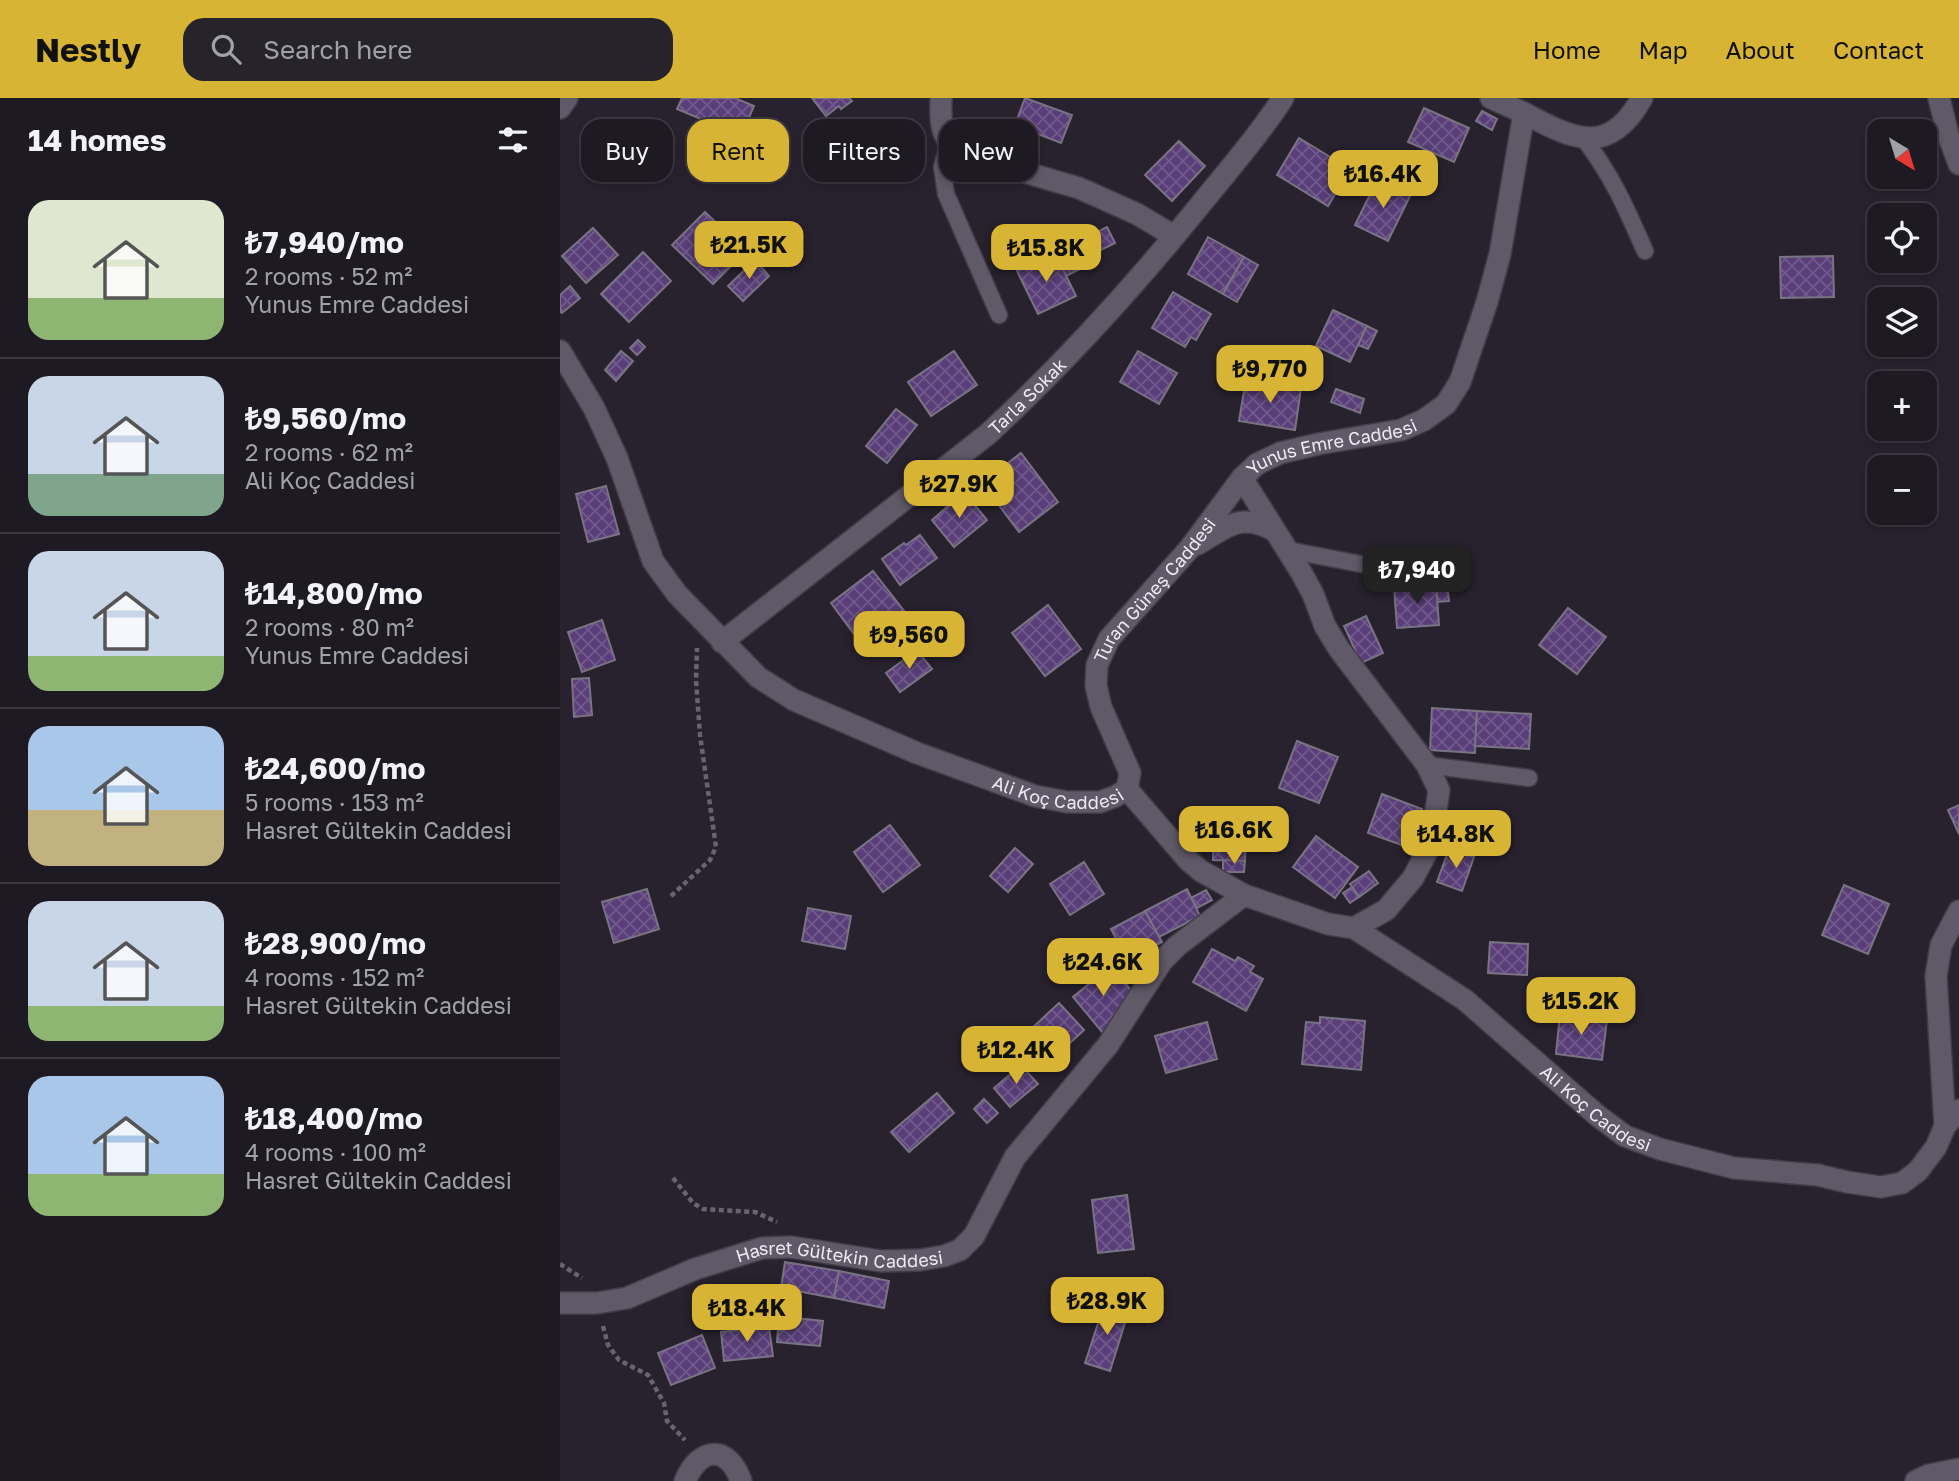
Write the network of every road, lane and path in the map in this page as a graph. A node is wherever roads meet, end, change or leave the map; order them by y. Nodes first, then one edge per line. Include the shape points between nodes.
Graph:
1 (567, 98) edge
2 (941, 98) edge
3 (1283, 98) edge
4 (1491, 98) edge
5 (1642, 98) edge
6 (1939, 98) edge
7 (560, 108) edge
8 (1524, 113) junction
9 (942, 119) edge
10 (1584, 139) junction
11 (1959, 164) edge
12 (1038, 176) edge
13 (944, 182) edge
14 (1174, 236) junction
15 (1645, 251) dead end
16 (999, 315) dead end
17 (560, 351) edge
18 (1242, 478) junction
19 (1275, 531) junction
20 (1190, 548) junction
21 (1288, 550) junction
22 (1377, 567) dead end
23 (701, 619) junction
24 (722, 642) junction
25 (1427, 765) junction
26 (1530, 778) dead end
27 (1127, 789) junction
28 (1244, 895) junction
29 (671, 896) dead end
30 (1959, 912) edge
31 (1354, 928) junction
32 (1952, 1118) edge
33 (673, 1178) dead end
34 (810, 1250) junction
35 (603, 1302) junction
36 (560, 1303) edge
37 (703, 1459) junction
38 (1959, 1469) edge
39 (685, 1481) edge
40 (741, 1481) edge
41 (1916, 1481) edge

1 - 7 street
2 - 9 street
3 - 14 street, Tarla Sokak
4 - 8 street
5 - 10 street via 1621,126
6 - 11 street
8 - 10 street
8 - 18 street, Yunus Emre Caddesi via 1500,254 1460,382 1446,404 1402,430 1280,453
10 - 15 lane via 1622,195
12 - 14 street via 1112,201
13 - 16 lane
14 - 24 street, Tarla Sokak via 1029,396 988,434
17 - 23 street, Ali Koç Caddesi via 617,458 653,561
18 - 19 street, Yunus Emre Caddesi
18 - 20 street, Turan Güneş Caddesi
19 - 20 street via 1258,522 1239,522
19 - 21 street, Yunus Emre Caddesi
20 - 27 street, Turan Güneş Caddesi via 1109,639 1097,665 1101,707 1130,773
21 - 22 lane
21 - 25 street, Yunus Emre Caddesi via 1339,649
23 - 24 street, Ali Koç Caddesi
23 - 29 path via 697,694 716,847 710,860
24 - 27 street, Ali Koç Caddesi via 758,677 794,700 917,753 1035,796 1100,802
25 - 26 lane
25 - 31 street, Yunus Emre Caddesi via 1439,790 1431,844 1413,878 1386,910
27 - 28 street, Ali Koç Caddesi via 1188,860
28 - 31 street, Ali Koç Caddesi via 1328,924
28 - 34 street, Hasret Gültekin Caddesi via 1162,961 1108,1045 1015,1157 974,1236 960,1250 920,1261 881,1261
30 - 32 street via 1941,945 1936,976
31 - 32 street, Ali Koç Caddesi via 1465,1000 1625,1136 1660,1149 1734,1168 1818,1175 1881,1187 1902,1183 1918,1171
33 - 34 path via 703,1209 755,1212 776,1222
34 - 35 street, Hasret Gültekin Caddesi via 762,1248
35 - 36 street, Hasret Gültekin Caddesi
35 - 37 path via 608,1345 625,1365 648,1375 664,1403 667,1421
37 - 39 street
37 - 40 street via 723,1454
38 - 41 street

